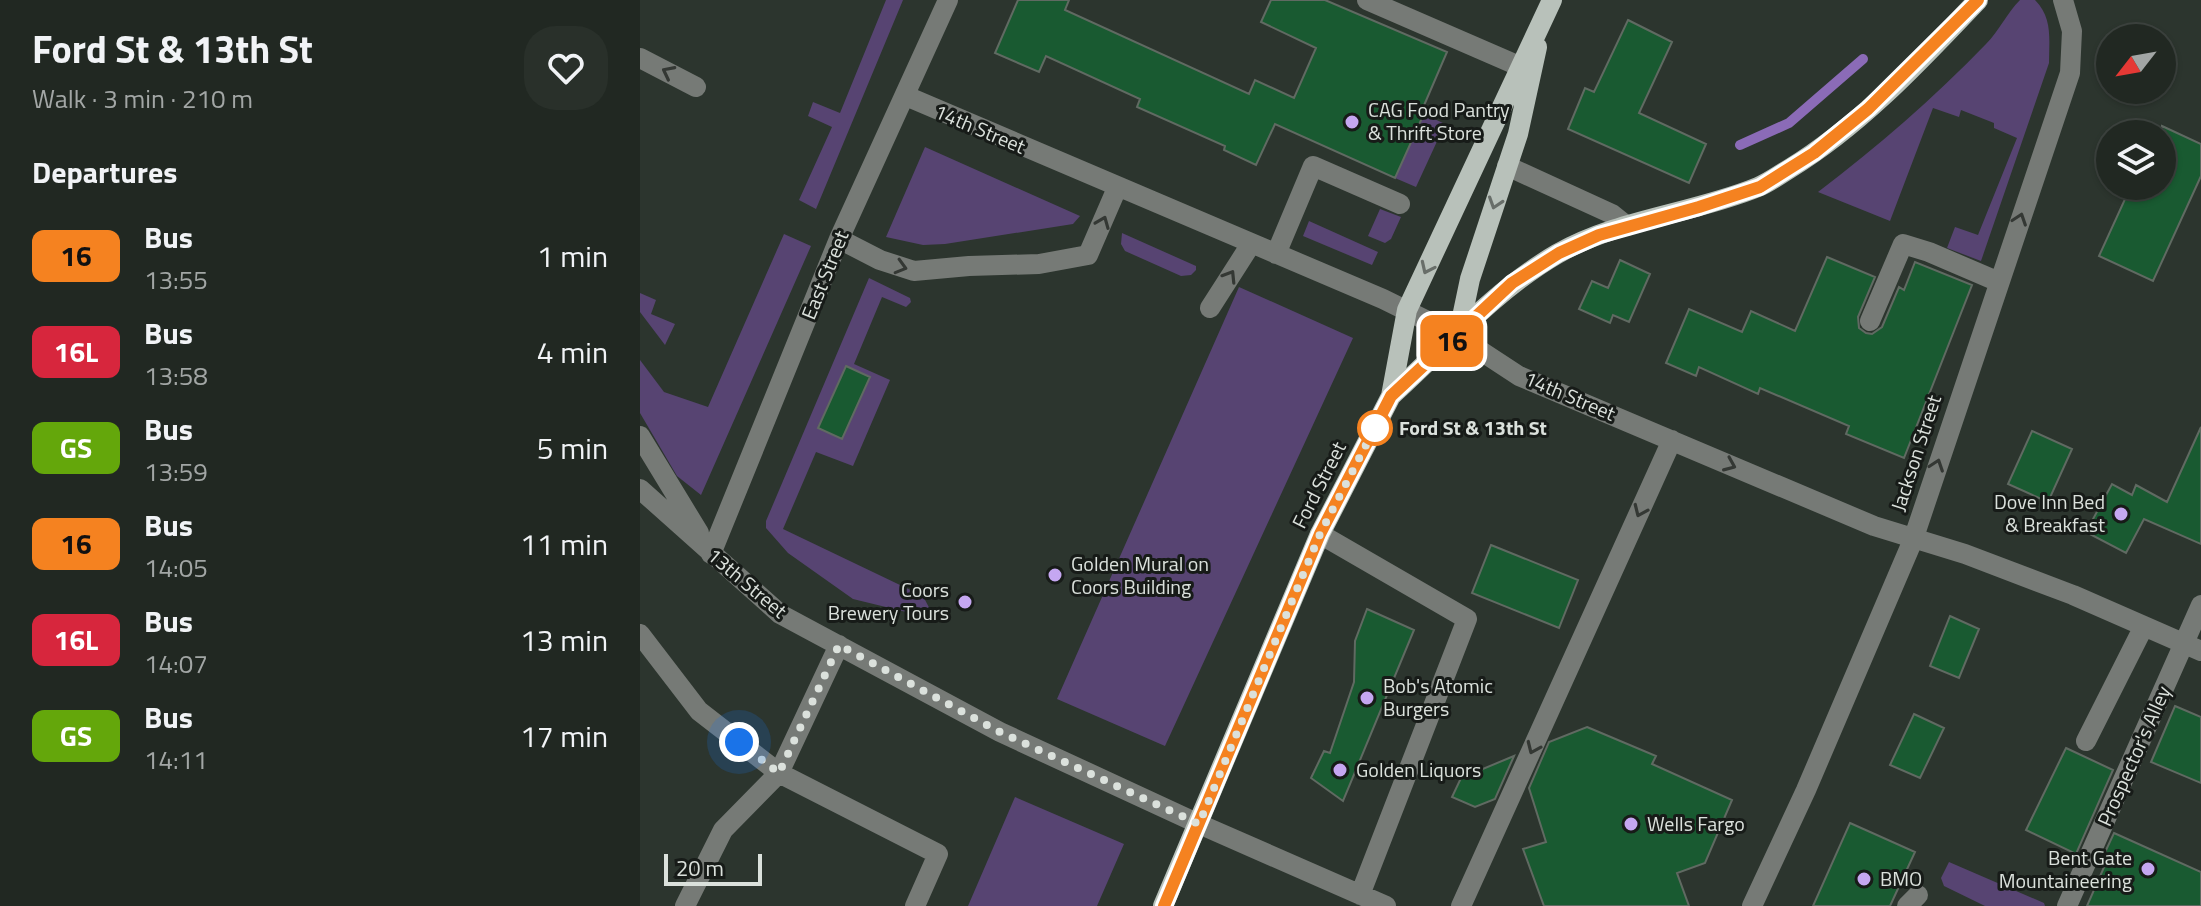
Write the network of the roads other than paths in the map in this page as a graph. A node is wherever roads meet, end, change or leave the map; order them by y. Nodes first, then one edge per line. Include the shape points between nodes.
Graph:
1 (948, 0) edge
2 (1367, 0) edge
3 (1552, 0) edge
4 (1978, 0) edge
5 (2063, 0) edge
6 (1543, 20) junction
7 (640, 58) edge
8 (1519, 66) junction
9 (696, 87) dead end
10 (906, 96) junction
11 (1507, 166) junction
12 (1117, 188) junction
13 (1400, 204) dead end
14 (1627, 226) junction
15 (839, 239) junction
16 (1251, 244) junction
17 (1276, 254) junction
18 (1999, 282) junction
19 (1210, 308) dead end
20 (1407, 310) junction
21 (1870, 321) dead end
22 (1458, 336) junction
23 (1391, 396) junction
24 (640, 436) edge
25 (1672, 440) junction
26 (640, 489) edge
27 (1320, 534) junction
28 (1913, 540) junction
29 (711, 554) junction
30 (2201, 605) edge
31 (2144, 626) junction
32 (640, 634) edge
33 (839, 645) junction
34 (2192, 648) edge
35 (2086, 741) dead end
36 (779, 773) junction
37 (1199, 824) junction
38 (1360, 895) junction
39 (685, 906) edge
40 (915, 906) edge
41 (1163, 906) edge
42 (1386, 906) edge
43 (1461, 906) edge
44 (1752, 906) edge
45 (2067, 906) edge

1 - 10 street, East Street
2 - 8 street
3 - 6 main road, Ford Street
4 - 14 main road via 1868,109 1814,153 1760,187
18 -> 5 street, Jackson Street via 2070,73 2072,31
6 - 8 main road, Ford Street
6 - 11 main road
9 -> 7 street
8 -> 20 main road, Ford Street
10 - 12 street, 14th Street
10 - 15 street, East Street
11 - 14 street via 1612,214
11 -> 22 main road via 1470,279
15 -> 12 street via 914,271 1039,264 1088,255
12 - 16 street, 14th Street
13 - 17 street via 1313,166
14 - 22 main road via 1559,253 1512,283
15 - 29 street, East Street
16 - 17 street, 14th Street
19 -> 16 street
17 - 20 street, 14th Street
18 - 21 street via 1903,244
28 -> 18 street, Jackson Street
20 - 22 street, 14th Street
20 - 23 main road, Ford Street
22 - 23 main road
22 - 25 street, 14th Street via 1519,376
23 - 27 main road, Ford Street
24 - 29 street
25 -> 28 street, 14th Street
25 -> 43 street
26 - 29 street, 13th Street
27 - 37 main road, Ford Street
27 - 38 street via 1467,619
28 - 31 street, 14th Street via 1965,554
28 - 44 street, Jackson Street
29 - 33 street, 13th Street via 780,614
30 - 34 street, Prospector's Alley
31 - 34 street, 14th Street
31 - 35 street
32 - 36 street via 699,711
33 - 36 street
33 - 37 street, 13th Street via 1000,732
34 - 45 street, Prospector's Alley
36 - 39 street via 723,830
36 - 40 street via 938,854
37 - 38 street, 13th Street
37 - 41 main road, Ford Street
38 - 42 street, 13th Street

